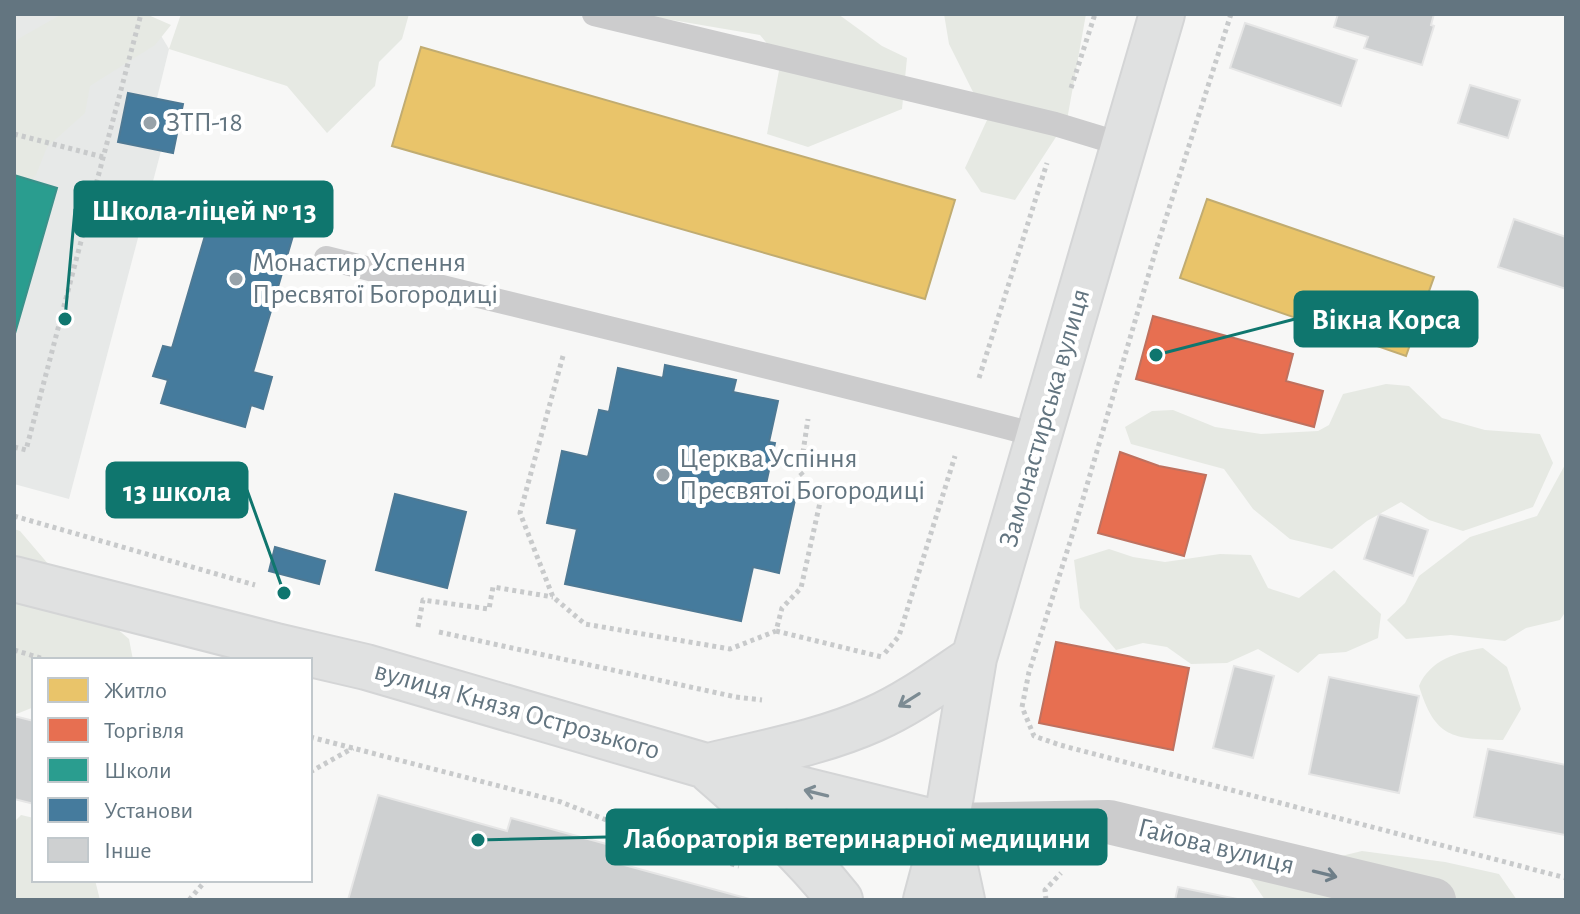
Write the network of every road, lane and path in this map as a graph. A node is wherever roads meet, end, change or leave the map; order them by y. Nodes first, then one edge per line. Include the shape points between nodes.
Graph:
1 (141, 14) edge
2 (594, 14) edge
3 (1095, 14) edge
4 (1162, 14) edge
5 (1231, 14) edge
6 (1059, 126) junction
7 (14, 134) edge
8 (1124, 145) junction
9 (103, 157) junction
10 (326, 258) dead end
11 (573, 321) junction
12 (793, 375) junction
13 (967, 417) junction
14 (1040, 436) junction
15 (14, 447) edge
16 (14, 516) edge
17 (14, 579) edge
18 (269, 589) dead end
19 (553, 597) junction
20 (776, 631) junction
21 (899, 636) dead end
22 (14, 650) edge
23 (882, 657) dead end
24 (40, 658) edge
25 (974, 658) junction
26 (736, 697) dead end
27 (312, 738) edge
28 (353, 748) junction
29 (706, 766) junction
30 (312, 771) edge
31 (946, 825) junction
32 (750, 870) dead end
33 (1566, 878) edge
34 (204, 882) edge
35 (189, 900) edge
36 (840, 900) edge
37 (926, 900) edge
38 (962, 900) edge
39 (1434, 900) edge

1 - 9 path
2 - 6 lane
3 - 6 path
4 - 8 main road, Замонастирська вулиця
5 - 33 path via 1022,707 1034,736 1060,745
6 - 8 lane
6 - 13 path
7 - 9 path
8 - 14 main road, Замонастирська вулиця
9 - 15 path via 26,450
10 - 11 lane
11 - 12 lane
11 - 19 path via 520,513
12 - 13 lane
12 - 20 path via 811,403 800,472 821,498 801,588 782,608
13 - 14 lane
13 - 21 path
14 - 25 main road, Замонастирська вулиця
16 - 18 path
17 - 29 main road, вулиця Князя Острозького via 366,667
19 - 20 path via 585,624 730,649
19 - 26 path via 493,587 489,609 423,600 418,627
20 - 23 path
22 - 24 path
25 -> 29 main road via 873,720 799,745
25 - 31 main road, Замонастирська вулиця
27 - 28 path
28 - 30 path
28 - 32 path via 561,802 679,849
31 -> 29 main road, вулиця Князя Острозького
29 - 36 main road via 768,820
31 - 37 main road
31 - 38 main road
31 -> 39 street, Гайова вулиця via 1109,822
34 - 35 path

